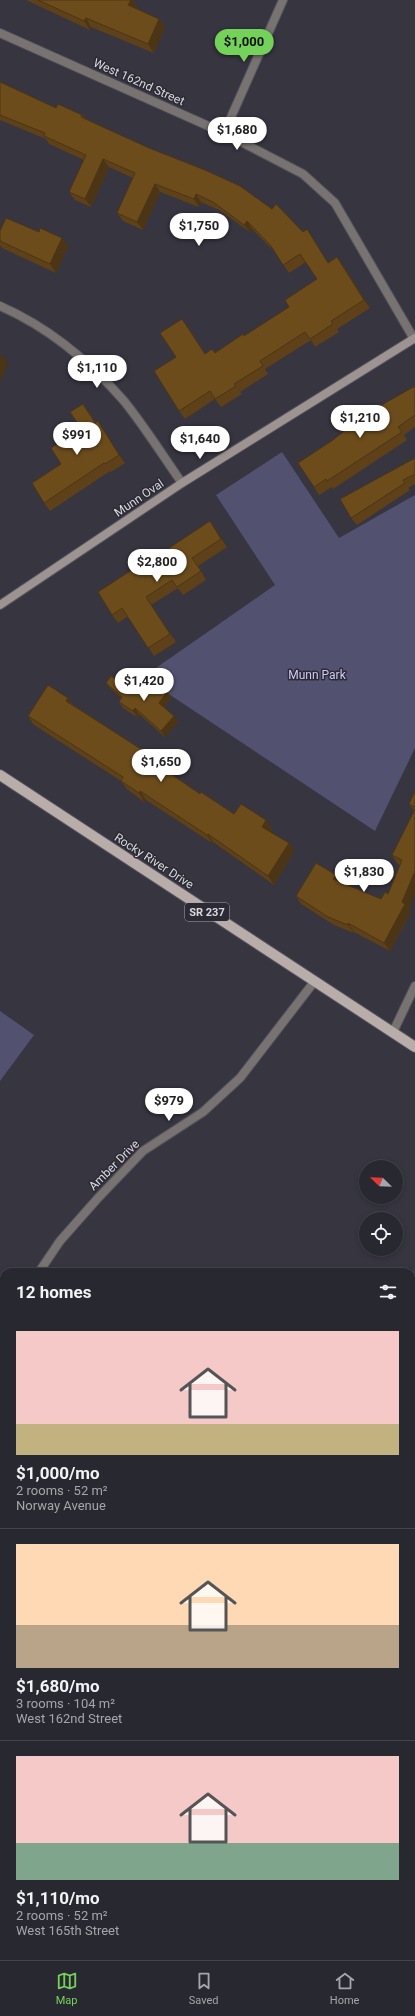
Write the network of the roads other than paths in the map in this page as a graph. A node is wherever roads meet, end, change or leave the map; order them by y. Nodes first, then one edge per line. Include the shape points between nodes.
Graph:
1 (283, 0) edge
2 (0, 33) edge
3 (224, 133) junction
4 (0, 306) edge
5 (414, 339) edge
6 (182, 483) junction
7 (0, 605) edge
8 (0, 775) edge
9 (314, 982) junction
10 (415, 986) edge
11 (393, 1032) junction
12 (415, 1047) edge
13 (42, 1268) edge

1 - 3 street
2 - 3 street, West 162nd Street
3 - 5 street, West 162nd Street via 303,174 335,203
4 - 6 street via 51,334 82,359 124,402
5 - 6 street, Munn Oval
6 - 7 street, Munn Oval
8 - 9 main road, Rocky River Drive / SR 237
9 - 11 main road, Rocky River Drive / SR 237
9 - 13 street, Amber Drive via 240,1078 203,1112 143,1151 60,1241
10 - 11 street
11 - 12 main road, Rocky River Drive / SR 237

